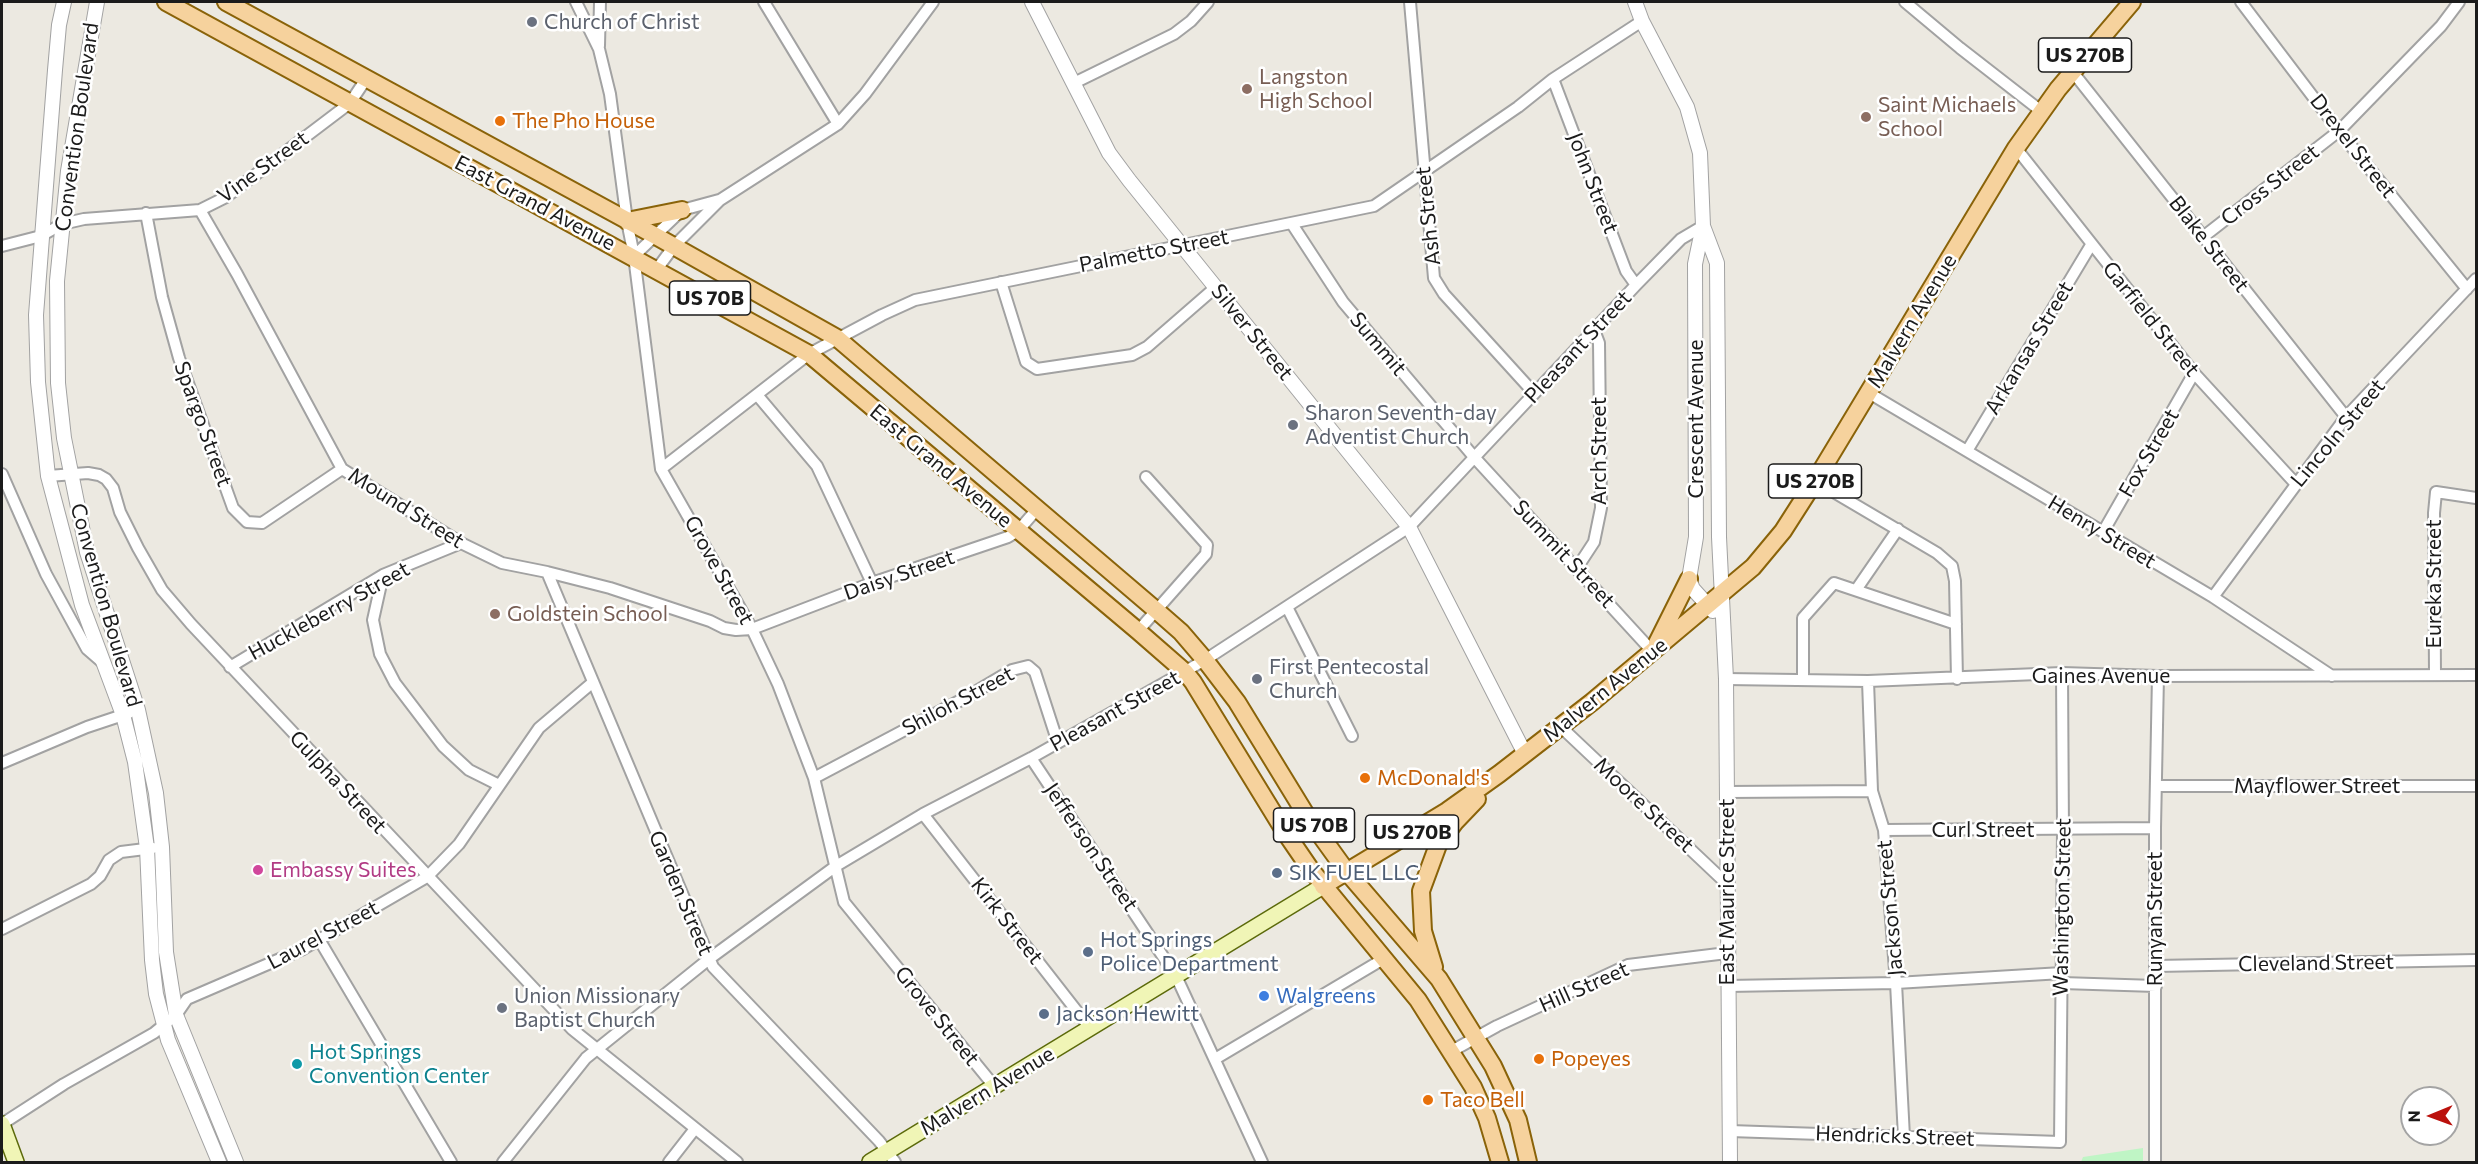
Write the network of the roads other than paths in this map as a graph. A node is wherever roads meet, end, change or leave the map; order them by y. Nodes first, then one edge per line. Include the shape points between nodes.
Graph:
1 (64, 2) edge
2 (97, 2) edge
3 (166, 2) edge
4 (226, 2) edge
5 (576, 2) edge
6 (600, 2) edge
7 (764, 2) edge
8 (933, 2) edge
9 (1032, 2) edge
10 (1208, 2) edge
11 (1410, 2) edge
12 (1635, 2) edge
13 (1905, 2) edge
14 (2132, 2) edge
15 (2241, 2) edge
16 (2459, 2) edge
17 (1642, 21) junction
18 (599, 49) junction
19 (2072, 71) junction
20 (366, 79) junction
21 (1553, 79) junction
22 (1074, 83) junction
23 (350, 103) junction
24 (2041, 111) junction
25 (838, 124) junction
26 (2339, 130) junction
27 (2016, 148) junction
28 (1424, 173) junction
29 (720, 200) junction
30 (200, 210) junction
31 (682, 210) junction
32 (146, 213) junction
33 (627, 220) junction
34 (62, 224) junction
35 (1292, 224) junction
36 (1703, 226) junction
37 (654, 235) junction
38 (41, 236) junction
39 (2203, 237) junction
40 (1181, 245) junction
41 (2091, 245) junction
42 (2, 246) edge
43 (674, 246) junction
44 (634, 256) junction
45 (657, 269) junction
46 (2476, 279) edge
47 (1001, 282) junction
48 (1636, 285) junction
49 (1216, 287) junction
50 (2467, 289) junction
51 (1594, 330) junction
52 (837, 338) junction
53 (809, 354) junction
54 (2194, 373) junction
55 (1534, 393) junction
56 (1869, 393) junction
57 (1695, 394) junction
58 (1719, 394) junction
59 (758, 396) junction
60 (2346, 417) junction
61 (1967, 451) junction
62 (1474, 457) junction
63 (342, 469) junction
64 (661, 469) junction
65 (2, 474) edge
66 (69, 474) junction
67 (48, 476) junction
68 (1146, 477) dead end
69 (1815, 481) junction
70 (2295, 483) junction
71 (2476, 498) edge
72 (1037, 508) junction
73 (1409, 527) junction
74 (1898, 529) junction
75 (1018, 531) junction
76 (2103, 532) junction
77 (1696, 537) junction
78 (1719, 537) junction
79 (462, 543) junction
80 (1577, 568) junction
81 (547, 572) junction
82 (383, 575) junction
83 (1689, 579) junction
84 (872, 583) junction
85 (1856, 590) junction
86 (1722, 594) junction
87 (2213, 597) junction
88 (1707, 607) junction
89 (1287, 608) junction
90 (1157, 611) junction
91 (1724, 621) junction
92 (1956, 624) junction
93 (752, 629) junction
94 (1138, 631) junction
95 (1652, 651) junction
96 (1205, 660) junction
97 (105, 665) junction
98 (231, 667) junction
99 (1185, 672) junction
100 (2062, 673) junction
101 (2435, 675) junction
102 (2476, 675) edge
103 (2158, 676) junction
104 (2333, 676) junction
105 (1726, 679) junction
106 (1957, 679) junction
107 (1803, 680) junction
108 (1868, 681) junction
109 (592, 682) junction
110 (138, 710) junction
111 (123, 715) junction
112 (1561, 727) junction
113 (1352, 736) dead end
114 (1058, 743) junction
115 (1525, 754) junction
116 (1031, 758) junction
117 (2, 763) edge
118 (1499, 774) junction
119 (814, 778) junction
120 (499, 785) junction
121 (2157, 786) junction
122 (2476, 786) edge
123 (1872, 791) junction
124 (1727, 792) junction
125 (924, 814) junction
126 (2155, 828) junction
127 (1884, 830) junction
128 (2063, 830) junction
129 (162, 847) junction
130 (147, 848) junction
131 (836, 866) junction
132 (1347, 872) junction
133 (427, 877) junction
134 (1726, 883) junction
135 (1323, 886) junction
136 (2, 929) edge
137 (320, 941) junction
138 (1727, 953) junction
139 (1385, 958) junction
140 (709, 959) junction
141 (2476, 960) edge
142 (2156, 966) junction
143 (1176, 976) junction
144 (2062, 978) junction
145 (1439, 979) junction
146 (1896, 983) junction
147 (1728, 986) junction
148 (2156, 986) junction
149 (176, 1016) junction
150 (164, 1026) junction
151 (1090, 1028) junction
152 (1476, 1037) junction
153 (595, 1050) junction
154 (1450, 1052) junction
155 (1215, 1059) junction
156 (994, 1086) junction
157 (2, 1124) edge
158 (694, 1130) junction
159 (1730, 1131) junction
160 (1904, 1137) junction
161 (2060, 1142) joint
162 (891, 1157) edge
163 (16, 1162) edge
164 (219, 1162) edge
165 (236, 1162) edge
166 (451, 1162) edge
167 (503, 1162) edge
168 (669, 1162) edge
169 (737, 1162) edge
170 (870, 1162) edge
171 (1262, 1162) edge
172 (1500, 1162) edge
173 (1528, 1162) edge
174 (1730, 1162) edge
175 (2155, 1162) edge

1 - 38 street, Convention Boulevard
2 - 34 street, Convention Boulevard via 69,160
3 - 23 main road, East Grand Avenue / US 70B
4 - 20 main road, East Grand Avenue / US 70B
5 - 18 street, Grove Street
6 - 18 street
7 - 25 street
8 - 25 street
9 - 22 street, Silver Street
10 - 22 street via 1174,34
11 - 28 street, Ash Street
12 - 17 street, Crescent Avenue
13 - 24 street
14 - 19 main road, Malvern Avenue / US 270B
15 - 26 street, Drexel Street
16 - 26 street, Cross Street via 2441,26
17 - 21 street, Palmetto Street
17 - 36 street, Crescent Avenue via 1687,107 1700,153
18 - 33 street, Grove Street via 610,94
19 - 24 main road, Malvern Avenue / US 270B
19 - 39 street, Blake Street
20 - 23 street, Vine Street
20 - 33 main road, East Grand Avenue / US 70B
21 - 28 street, Palmetto Street
21 - 48 street, John Street via 1626,272
22 - 40 street, Silver Street via 1109,153
23 - 30 street, Vine Street via 226,197
23 - 44 main road, East Grand Avenue / US 70B
24 - 27 main road, Malvern Avenue / US 270B
25 - 29 street
26 - 39 street, Cross Street
26 - 50 street, Drexel Street
27 - 41 street, Garfield Street
27 - 56 main road, Malvern Avenue / US 270B
28 - 35 street, Palmetto Street via 1374,206
28 - 55 street, Ash Street via 1434,278
29 - 31 street
29 - 43 street
30 - 32 street, Vine Street
30 - 63 street, Mound Street
31 - 33 main road
31 - 37 street
32 - 34 street, Vine Street
32 - 63 street, Spargo Street via 162,297 179,358 233,508 247,522 262,523
33 - 37 main road, East Grand Avenue / US 70B
33 - 44 street, Grove Street
34 - 38 street, Vine Street
34 - 66 street, Convention Boulevard via 56,327
35 - 40 street, Palmetto Street
35 - 62 street, Summit via 1343,302
36 - 48 street, Pleasant Street via 1681,239
36 - 57 street, Crescent Avenue via 1695,264
36 - 58 street, Crescent Avenue via 1716,263
37 - 43 main road, East Grand Avenue / US 70B
37 - 44 street
38 - 42 street, Vine Street
38 - 67 street, Convention Boulevard via 36,326
39 - 60 street, Blake Street
40 - 47 street, Palmetto Street
40 - 49 street, Silver Street
41 - 54 street, Garfield Street
41 - 61 street, Arkansas Street
43 - 45 street
43 - 52 main road, East Grand Avenue / US 70B
44 - 45 main road, East Grand Avenue / US 70B
44 - 64 street, Grove Street
45 - 53 main road, East Grand Avenue / US 70B
46 - 50 street, Lincoln Street
47 - 49 street via 1026,362 1037,369 1132,355 1147,347
47 - 52 street, Palmetto Street via 915,300
48 - 51 street, Pleasant Street
49 - 73 street, Silver Street
50 - 60 street, Lincoln Street
51 - 55 street, Pleasant Street
51 - 80 street, Arch Street via 1599,343 1601,508 1594,542
52 - 53 street, Palmetto Street
52 - 72 main road, East Grand Avenue / US 70B
53 - 59 street, Palmetto Street
53 - 75 main road, East Grand Avenue / US 70B
54 - 70 street, Garfield Street
54 - 76 street, Fox Street
55 - 62 street, Pleasant Street
56 - 61 street, Henry Street
56 - 69 main road, Malvern Avenue / US 270B
57 - 58 street
57 - 77 street, Crescent Avenue
58 - 78 street, Crescent Avenue
59 - 64 street, Palmetto Street
59 - 84 street via 817,466
60 - 70 street, Lincoln Street
61 - 76 street, Henry Street
62 - 73 street, Pleasant Street
62 - 80 street, Summit Street
63 - 79 street, Mound Street
64 - 93 street, Grove Street
65 - 97 street via 46,574 87,649
66 - 67 street, Gulpha Street
66 - 98 street, Gulpha Street via 99,475 106,479 162,590
66 - 110 street, Convention Boulevard via 87,552
67 - 97 street, Convention Boulevard via 82,605
68 - 90 street via 1207,545 1206,554
69 - 74 street
69 - 86 main road, Malvern Avenue / US 270B via 1783,531 1753,567
70 - 87 street, Lincoln Street
71 - 101 street, Eureka Street via 2436,492
72 - 75 street, Daisy Street
72 - 90 main road, East Grand Avenue / US 70B
73 - 89 street, Pleasant Street
73 - 115 street, Silver Street
74 - 85 street
74 - 92 street via 1952,566
75 - 84 street, Daisy Street
75 - 94 main road, East Grand Avenue / US 70B
76 - 87 street, Henry Street
77 - 78 street
77 - 83 street, Crescent Avenue
78 - 86 street, Crescent Avenue
79 - 81 street, Mound Street via 502,563
79 - 82 street, Huckleberry Street
80 - 95 street, Summit Street
81 - 93 street, Mound Street via 610,588 724,628
81 - 109 street, Garden Street
82 - 98 street, Huckleberry Street
82 - 120 street via 373,620 381,654 395,683 443,746 469,770
83 - 88 street
83 - 95 main road
84 - 93 street, Daisy Street
85 - 92 street
85 - 107 street via 1834,583 1803,618
86 - 88 main road, Malvern Avenue / US 270B
86 - 91 street, East Maurice Street
87 - 104 street, Henry Street
88 - 91 street
88 - 95 main road, Malvern Avenue / US 270B
89 - 96 street, Pleasant Street
89 - 113 street
90 - 94 street
90 - 96 main road, East Grand Avenue / US 70B
91 - 105 street, East Maurice Street
92 - 106 street
93 - 119 street, Grove Street
94 - 99 main road, East Grand Avenue / US 70B
95 - 112 main road, Malvern Avenue / US 270B
96 - 99 street, Pleasant Street
96 - 132 main road, East Grand Avenue / US 70B via 1237,702 1308,818
97 - 111 street, Convention Boulevard
98 - 133 street, Gulpha Street
99 - 114 street, Pleasant Street
99 - 135 main road, East Grand Avenue / US 70B
100 - 103 street, Gaines Avenue
100 - 106 street, Gaines Avenue
100 - 128 street, Washington Street
101 - 102 street, Gaines Avenue
101 - 104 street, Gaines Avenue
103 - 104 street, Gaines Avenue
103 - 121 street, Runyan Street
105 - 107 street, Gaines Avenue
105 - 124 street, East Maurice Street
106 - 108 street, Gaines Avenue
107 - 108 street, Gaines Avenue
108 - 123 street, Jackson Street
109 - 120 street, Laurel Street via 539,728
109 - 140 street, Garden Street
110 - 111 street
110 - 129 street, Convention Boulevard via 156,793
111 - 117 street
111 - 130 street, Convention Boulevard via 135,762
112 - 115 main road, Malvern Avenue / US 270B
112 - 134 street, Moore Street
114 - 116 street, Pleasant Street
114 - 119 street, Shiloh Street via 1035,672 1029,666 1012,670
115 - 118 main road, Malvern Avenue / US 270B
116 - 125 street, Pleasant Street
116 - 143 street, Jefferson Street
118 - 132 main road, Malvern Avenue / US 270B
118 - 145 main road, US 270B via 1455,822 1438,845 1427,870 1421,891 1422,931
119 - 131 street, Grove Street
120 - 133 street, Laurel Street via 459,844
121 - 122 street, Mayflower Street
121 - 126 street, Runyan Street
123 - 124 street
123 - 127 street, Jackson Street
124 - 134 street, East Maurice Street
125 - 131 street, Pleasant Street
125 - 151 street, Kirk Street
126 - 128 street, Curl Street
126 - 142 street, Runyan Street
127 - 128 street, Curl Street
127 - 146 street, Jackson Street
128 - 144 street, Washington Street
129 - 130 street
129 - 149 street, Convention Boulevard via 166,951
130 - 136 street via 121,852 109,860 91,884
130 - 150 street, Convention Boulevard via 152,960
131 - 140 street, Pleasant Street
131 - 156 street, Grove Street via 844,902
132 - 135 main road, Malvern Avenue / US 270B
132 - 145 main road, East Grand Avenue / US 70B
133 - 137 street, Laurel Street
133 - 153 street, Gulpha Street
134 - 138 street, East Maurice Street
135 - 139 main road, East Grand Avenue / US 70B
135 - 143 main road, Malvern Avenue
137 - 149 street, Laurel Street via 187,999
137 - 166 street
138 - 147 street, East Maurice Street
138 - 152 street, Hill Street via 1628,965
139 - 154 main road, East Grand Avenue / US 70B via 1418,1000
139 - 155 street
140 - 153 street, Pleasant Street
140 - 162 street, Garden Street
141 - 142 street, Cleveland Street
142 - 148 street, Runyan Street
143 - 151 main road, Malvern Avenue
143 - 155 street, Jefferson Street
144 - 146 street
144 - 148 street
144 - 161 street, Washington Street
145 - 152 main road, East Grand Avenue / US 70B
146 - 147 street
146 - 160 street, Jackson Street
147 - 159 street, East Maurice Street
148 - 175 street, Runyan Street
149 - 150 street, Laurel Street
149 - 165 street, Convention Boulevard
150 - 157 street, Laurel Street
150 - 164 street, Convention Boulevard
151 - 156 main road, Malvern Avenue
152 - 154 street, Hill Street
152 - 173 main road, East Grand Avenue / US 70B via 1518,1120
153 - 158 street, Gulpha Street
153 - 167 street, Pleasant Street
154 - 172 main road, East Grand Avenue / US 70B via 1473,1087
155 - 171 street, Jefferson Street
156 - 162 main road, Malvern Avenue
157 - 163 main road
158 - 168 street
158 - 169 street, Gulpha Street
159 - 160 street, Hendricks Street
159 - 174 street, East Maurice Street
160 - 161 street, Hendricks Street
162 - 170 main road, Malvern Avenue

